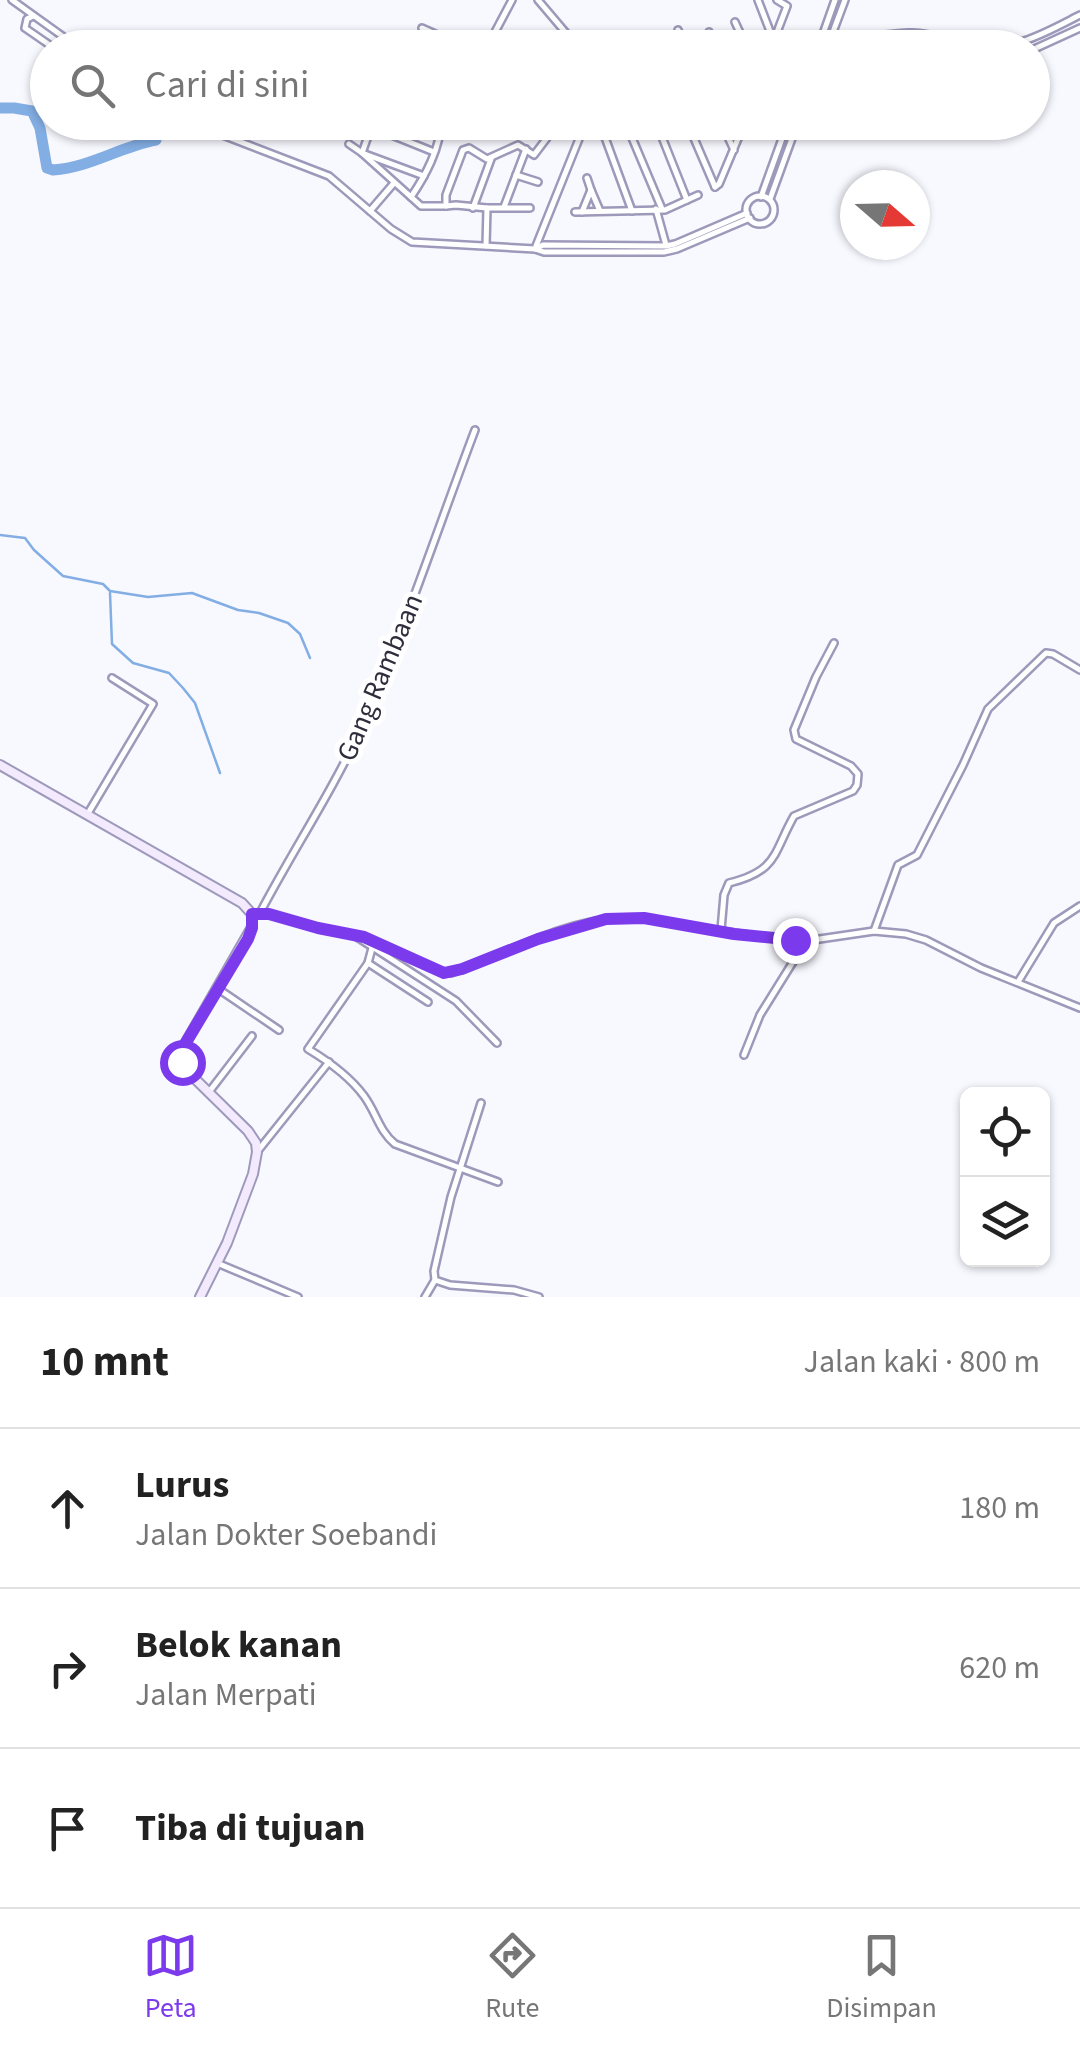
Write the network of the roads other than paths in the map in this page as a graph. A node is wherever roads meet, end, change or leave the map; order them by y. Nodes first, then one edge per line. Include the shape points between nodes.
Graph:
1 (12, 0) edge
2 (512, 0) edge
3 (538, 0) edge
4 (758, 0) edge
5 (776, 0) edge
6 (835, 0) edge
7 (846, 0) edge
8 (1080, 15) edge
9 (33, 16) junction
10 (735, 22) dead end
11 (422, 28) dead end
12 (1080, 28) edge
13 (53, 30) edge
14 (426, 30) edge
15 (496, 30) edge
16 (563, 30) edge
17 (739, 30) edge
18 (768, 30) edge
19 (778, 30) edge
20 (825, 30) edge
21 (834, 30) edge
22 (30, 31) edge
23 (1050, 32) edge
24 (1050, 42) edge
25 (236, 140) edge
26 (367, 140) edge
27 (407, 140) edge
28 (438, 140) edge
29 (545, 140) edge
30 (579, 140) edge
31 (606, 140) edge
32 (633, 140) edge
33 (663, 140) edge
34 (694, 140) edge
35 (729, 140) edge
36 (738, 140) edge
37 (781, 140) edge
38 (792, 140) edge
39 (350, 144) dead end
40 (526, 148) junction
41 (734, 150) junction
42 (434, 152) junction
43 (362, 153) junction
44 (492, 156) junction
45 (516, 175) junction
46 (424, 176) junction
47 (587, 178) dead end
48 (538, 182) dead end
49 (395, 183) junction
50 (591, 190) junction
51 (698, 195) dead end
52 (760, 196) junction
53 (411, 197) junction
54 (688, 200) junction
55 (770, 200) junction
56 (446, 206) junction
57 (473, 208) junction
58 (487, 208) junction
59 (503, 208) junction
60 (530, 208) dead end
61 (632, 210) junction
62 (659, 210) junction
63 (370, 211) junction
64 (600, 211) junction
65 (748, 215) junction
66 (486, 246) junction
67 (666, 246) junction
68 (535, 249) junction
69 (475, 430) dead end
70 (834, 643) dead end
71 (1080, 670) edge
72 (112, 678) dead end
73 (0, 765) edge
74 (87, 815) junction
75 (1080, 906) edge
76 (256, 914) junction
77 (720, 931) junction
78 (874, 931) junction
79 (354, 935) junction
80 (806, 941) junction
81 (372, 948) junction
82 (368, 963) junction
83 (1018, 982) junction
84 (217, 988) junction
85 (428, 1002) dead end
86 (1080, 1008) edge
87 (279, 1030) dead end
88 (252, 1036) dead end
89 (497, 1042) dead end
90 (744, 1055) dead end
91 (329, 1062) junction
92 (209, 1092) junction
93 (480, 1103) dead end
94 (258, 1152) junction
95 (460, 1167) junction
96 (498, 1182) dead end
97 (217, 1263) junction
98 (435, 1280) junction
99 (200, 1297) edge
100 (298, 1297) edge
101 (425, 1297) edge
102 (538, 1297) edge

1 - 9 street
2 - 15 street
3 - 16 street
4 - 18 street
5 - 19 street via 787,6
6 - 20 street
7 - 21 street
8 - 23 street
9 - 13 street
9 - 22 street via 25,28
10 - 17 street
11 - 14 street
12 - 24 street
25 - 63 street via 329,176
26 - 43 street
27 - 42 street
28 - 42 street
29 - 40 street via 534,154
30 - 68 street
31 - 61 street
32 - 62 street
33 - 54 street
34 - 41 street via 714,187
35 - 41 street
36 - 41 street
37 - 52 street
38 - 55 street
39 - 43 street
40 - 44 street
40 - 45 street
42 - 46 street
43 - 46 street
43 - 49 street
44 - 56 street via 463,150
44 - 57 street
45 - 48 street
45 - 59 street
46 - 53 street
47 - 50 street
49 - 53 street
49 - 63 street
50 - 64 street
50 - 64 street via 579,212
51 - 54 street
52 - 55 street
52 - 65 street via 750,201
53 - 56 street via 421,206
54 - 62 street
55 - 65 street via 770,220 761,224
56 - 57 street
57 - 58 street
58 - 59 street
58 - 66 street
59 - 60 street
61 - 62 street
61 - 64 street
62 - 67 street
63 - 66 street via 412,242
65 - 67 street
65 - 68 street via 670,252
66 - 68 street
67 - 68 street
69 - 76 street, Gang Rambaan via 362,724
70 - 77 street via 794,730 796,739 851,766 857,785 794,816 772,859 752,877 729,883
71 - 78 street via 1046,654 988,710 917,854 898,865
72 - 74 street via 152,704
73 - 74 main road
74 - 76 main road
75 - 83 street via 1054,923
76 - 79 street
76 - 84 main road
77 - 79 street via 606,919 444,973
77 - 80 street
78 - 80 street
78 - 83 street via 926,940
79 - 81 street
80 - 90 street via 760,1014
81 - 82 street
81 - 89 street via 456,1001
82 - 85 street
82 - 91 street via 308,1049
83 - 86 street
84 - 87 street
84 - 92 main road via 182,1054 185,1069
88 - 92 street
91 - 94 street
91 - 95 street via 364,1096 390,1140
92 - 94 main road via 248,1131
93 - 95 street
94 - 97 main road
95 - 96 street
95 - 98 street
97 - 99 main road
97 - 100 street
98 - 101 street
98 - 102 street

